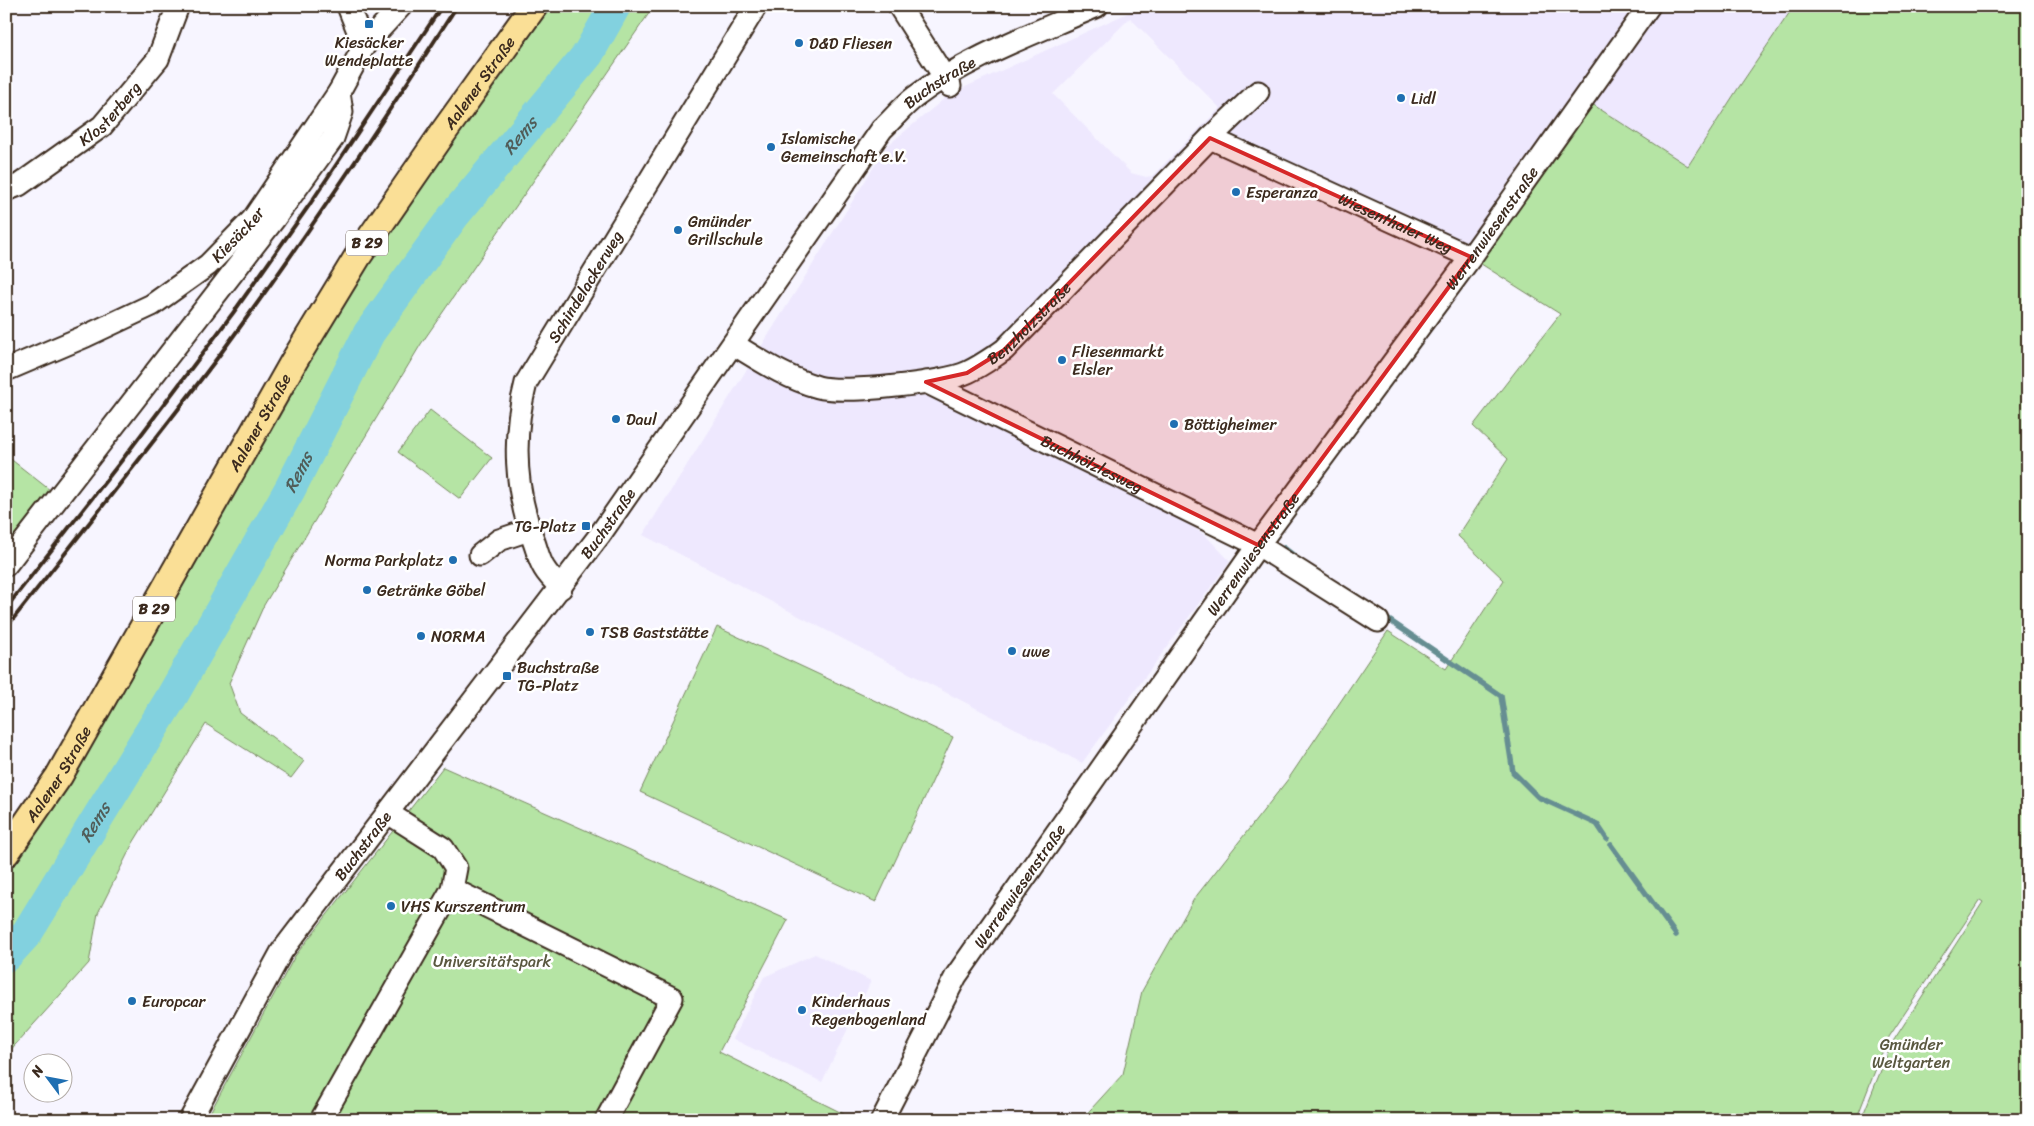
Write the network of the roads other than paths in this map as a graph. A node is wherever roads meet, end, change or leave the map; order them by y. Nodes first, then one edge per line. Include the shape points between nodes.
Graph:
1 (178, 6) edge
2 (348, 6) edge
3 (402, 6) edge
4 (534, 6) edge
5 (756, 6) edge
6 (899, 6) edge
7 (1097, 6) edge
8 (1648, 6) edge
9 (364, 46) junction
10 (947, 82) junction
11 (339, 92) junction
12 (1258, 92) dead end
13 (1210, 138) junction
14 (6, 190) edge
15 (1471, 258) junction
16 (733, 344) junction
17 (6, 370) edge
18 (926, 382) junction
19 (529, 530) junction
20 (1258, 545) junction
21 (480, 555) dead end
22 (6, 565) edge
23 (561, 588) junction
24 (1378, 621) dead end
25 (388, 813) junction
26 (6, 853) edge
27 (452, 889) junction
28 (190, 1120) edge
29 (321, 1120) edge
30 (606, 1120) edge
31 (882, 1120) edge

1 - 14 street, Klosterberg via 158,59 102,126 19,185
2 - 9 street
3 - 9 street, Kiesäcker
4 - 26 main road, Aalener Straße / B 29 via 358,256 294,360 68,761
5 - 19 street, Schindelackerweg via 526,383 516,438 518,481
6 - 10 street
7 - 10 street, Buchstraße via 985,56
8 - 15 street, Werrenwiesenstraße
9 - 11 street, Kiesäcker
10 - 16 street, Buchstraße via 914,98 882,129
11 - 17 street, Kiesäcker via 253,219 208,265 152,305
11 - 22 street via 342,112 333,138 275,218
12 - 13 street, Benzholzstraße
13 - 15 street, Wiesenthaler Weg
13 - 18 street, Benzholzstraße via 1004,350 967,373
15 - 20 street, Werrenwiesenstraße
16 - 18 street, Benzholzstraße via 784,375 820,388 871,389
16 - 23 street, Buchstraße
18 - 20 street, Buchhölzlesweg
19 - 21 street via 499,540
19 - 23 street, Schindelackerweg via 543,567
20 - 24 street, Buchhölzlesweg
20 - 31 street, Werrenwiesenstraße via 956,976
23 - 25 street, Buchstraße
25 - 27 street via 442,848 456,868
25 - 28 street, Buchstraße via 282,951
27 - 29 street
27 - 30 street via 672,998

